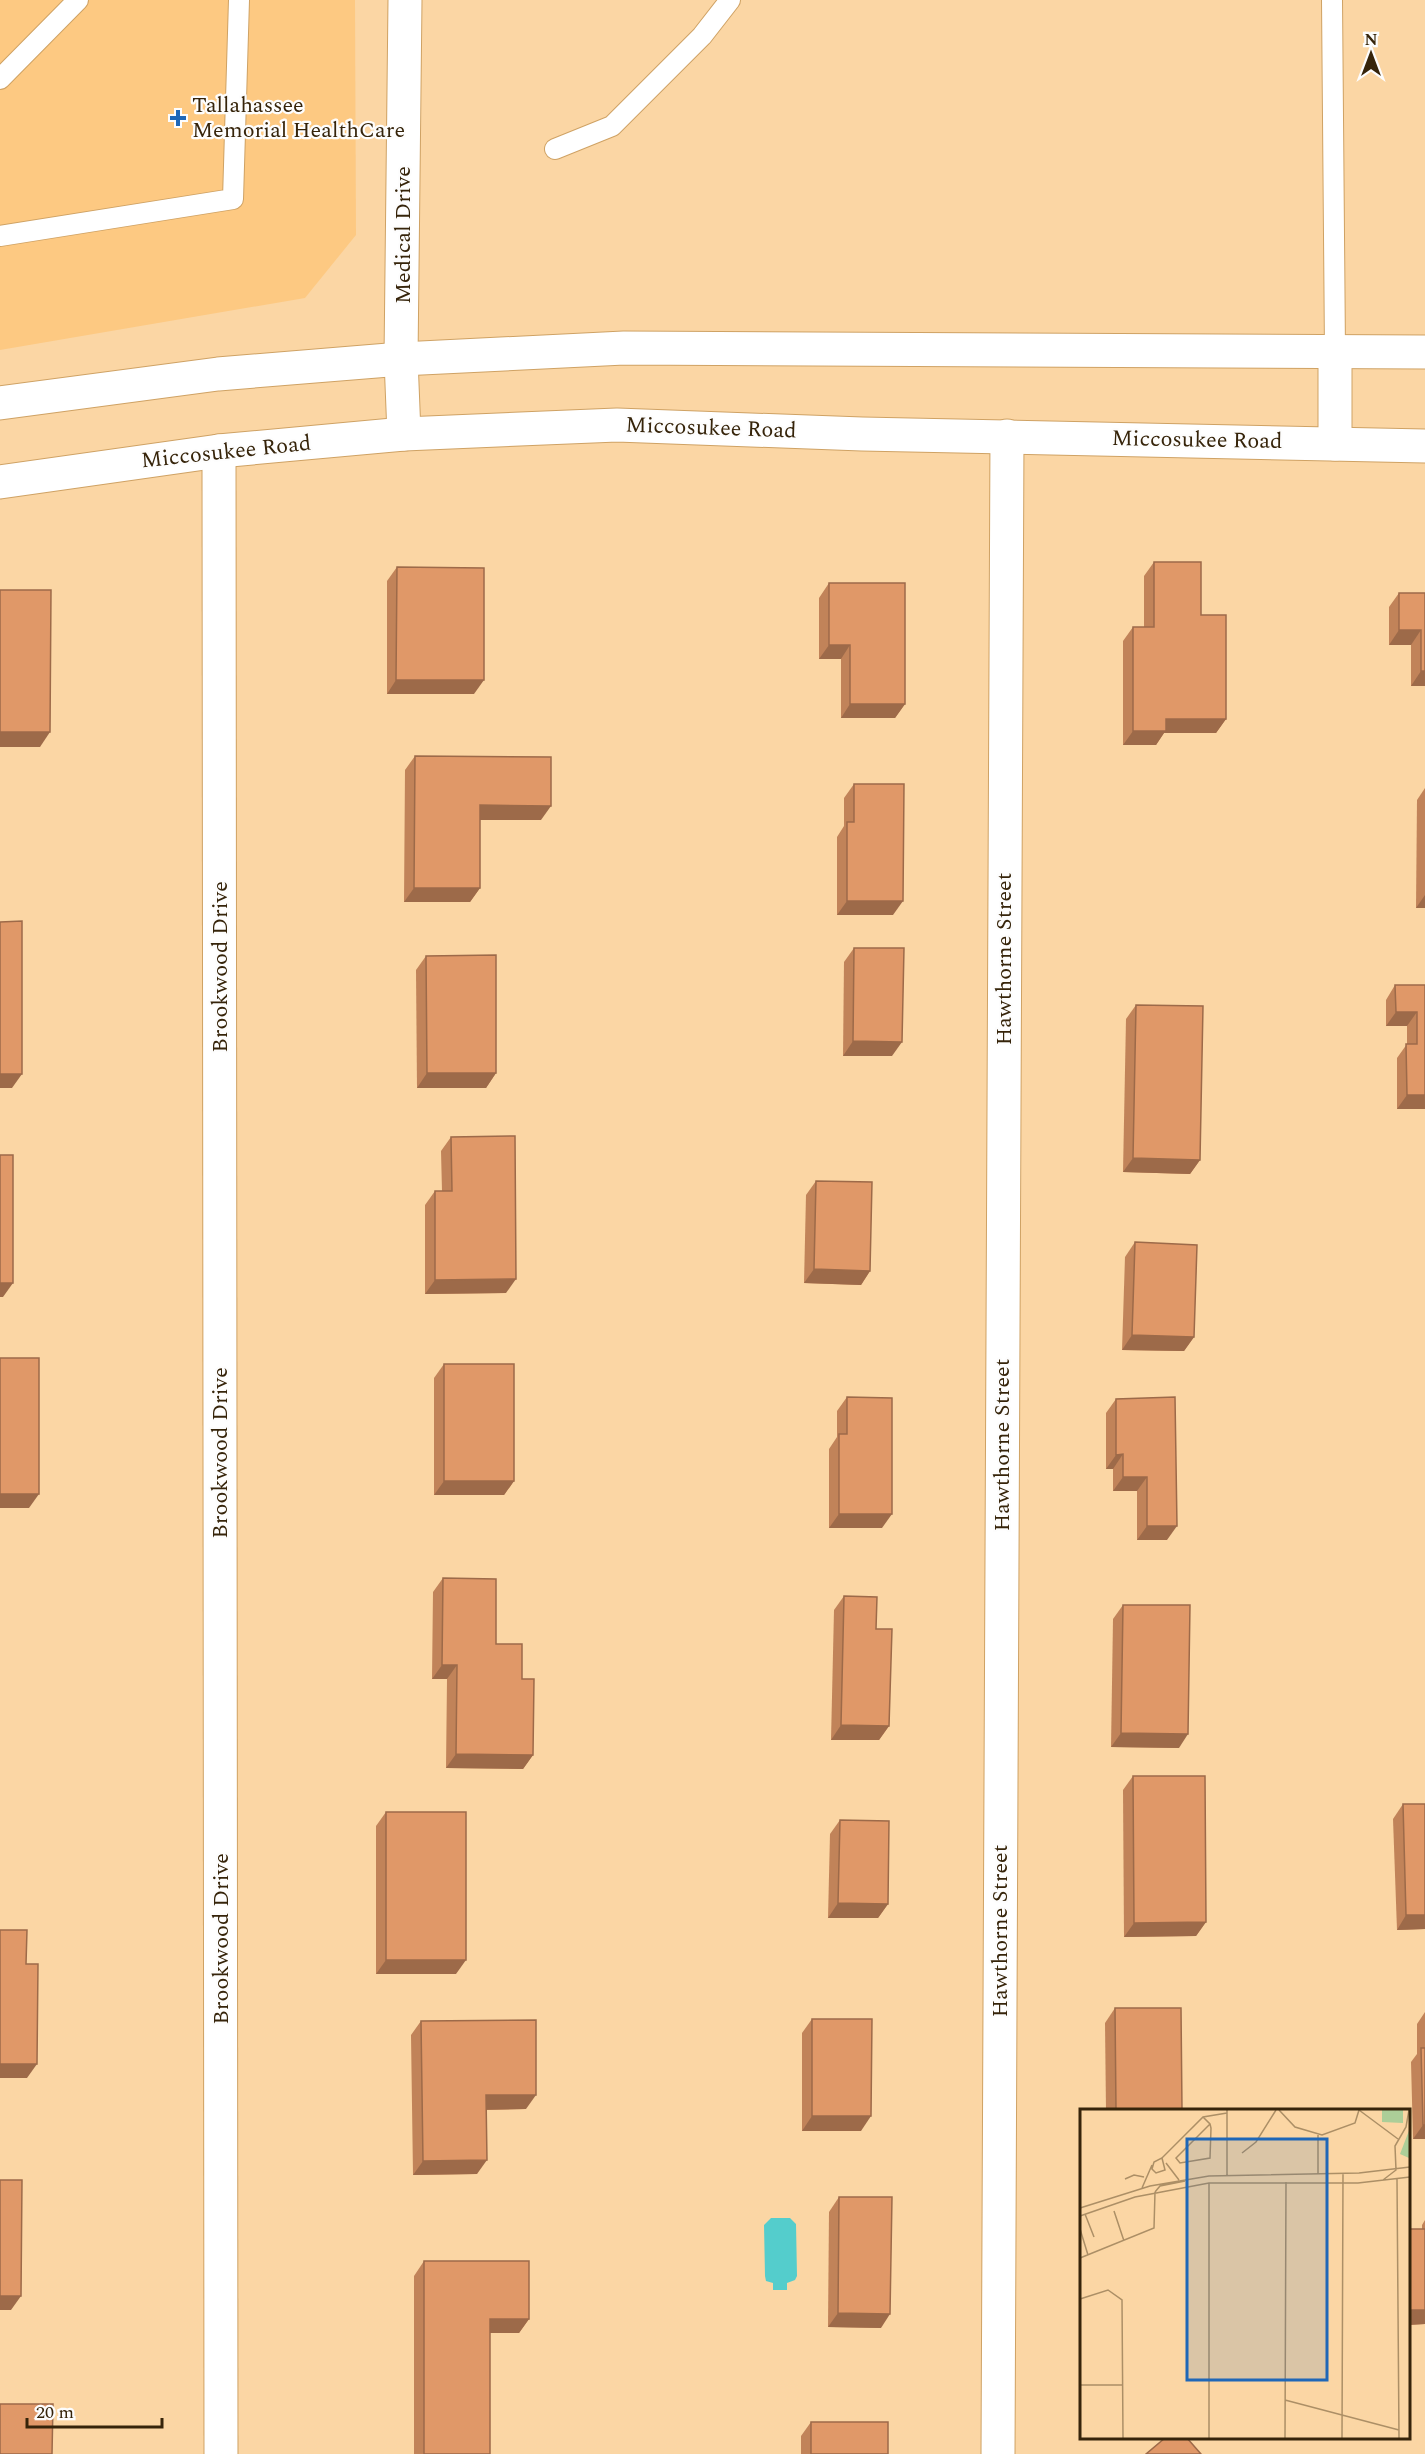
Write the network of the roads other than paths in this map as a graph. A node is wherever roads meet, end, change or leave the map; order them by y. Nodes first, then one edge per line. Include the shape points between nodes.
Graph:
1 (78, 0) edge
2 (239, 0) edge
3 (405, 0) edge
4 (730, 0) edge
5 (1332, 0) edge
6 (0, 79) edge
7 (555, 149) dead end
8 (0, 236) edge
9 (1335, 352) junction
10 (1425, 352) edge
11 (401, 359) junction
12 (4, 405) edge
13 (404, 434) junction
14 (1007, 436) junction
15 (1335, 444) junction
16 (1425, 446) edge
17 (219, 451) junction
18 (0, 482) edge
19 (221, 2454) edge
20 (998, 2454) edge

1 - 6 lane
2 - 8 lane via 233,199
3 - 11 street, Medical Drive
4 - 7 lane via 702,36 612,126
5 - 9 lane
9 - 10 street
9 - 11 street via 624,348
9 - 15 street
11 - 12 street via 218,374
11 - 13 street, Medical Drive
13 - 14 street, Miccosukee Road via 617,425
13 - 17 street, Miccosukee Road
14 - 15 street, Miccosukee Road
14 - 20 street, Hawthorne Street
15 - 16 street, Miccosukee Road
17 - 18 street, Miccosukee Road
17 - 19 street, Brookwood Drive

